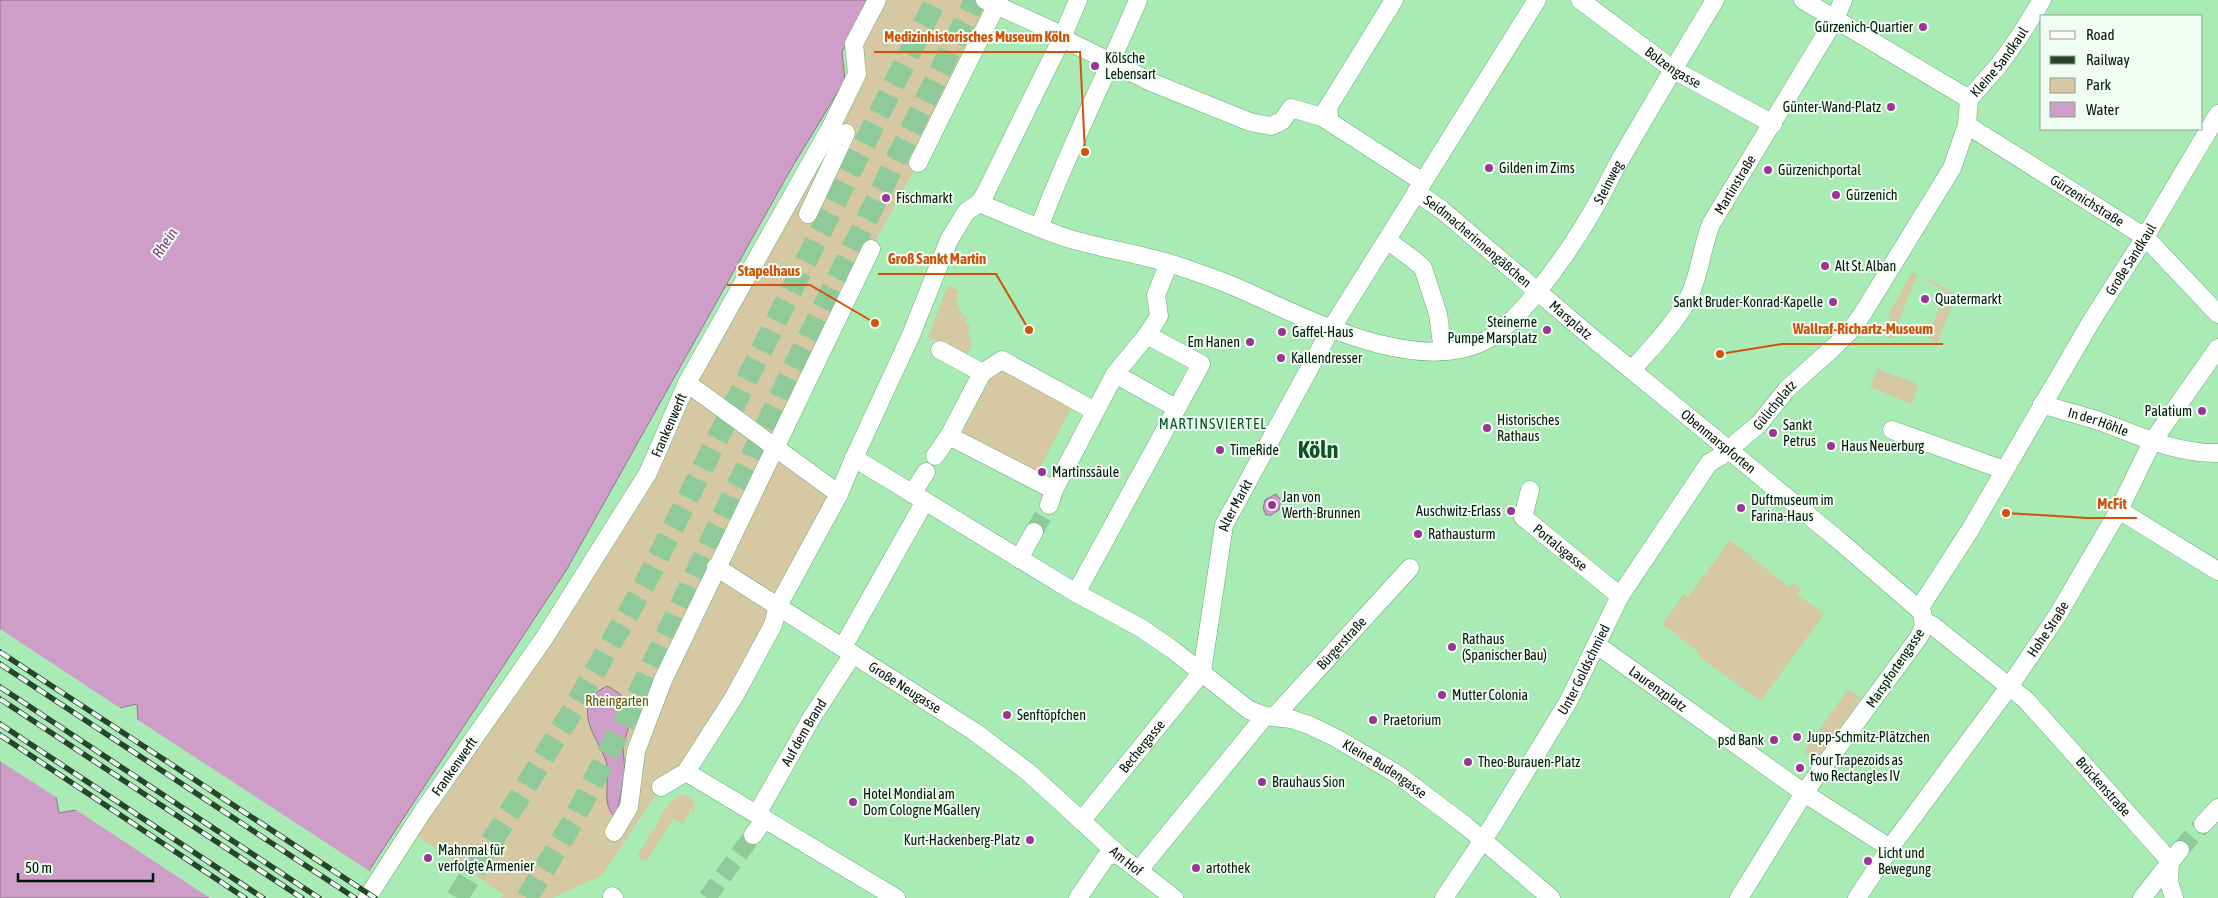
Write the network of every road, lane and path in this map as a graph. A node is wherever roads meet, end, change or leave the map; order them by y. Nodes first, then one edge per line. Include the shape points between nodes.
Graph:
1 (877, 0) edge
2 (1078, 0) edge
3 (1138, 0) edge
4 (1394, 0) edge
5 (1537, 0) edge
6 (1580, 0) edge
7 (1715, 0) edge
8 (1803, 0) edge
9 (1843, 0) edge
10 (2042, 0) edge
11 (993, 2) edge
12 (1836, 19) junction
13 (1062, 38) junction
14 (1112, 62) junction
15 (1674, 70) junction
16 (1968, 99) junction
17 (1326, 116) junction
18 (2216, 120) edge
19 (1772, 124) junction
20 (1967, 126) junction
21 (846, 134) dead end
22 (918, 163) dead end
23 (1419, 187) junction
24 (979, 203) junction
25 (808, 214) dead end
26 (1040, 228) junction
27 (2145, 237) junction
28 (1386, 240) junction
29 (871, 248) dead end
30 (1169, 263) junction
31 (1538, 291) junction
32 (2218, 314) edge
33 (1331, 329) junction
34 (1147, 335) junction
35 (2218, 348) edge
36 (940, 350) dead end
37 (1444, 351) junction
38 (1632, 369) junction
39 (980, 372) junction
40 (1115, 374) junction
41 (687, 384) junction
42 (2042, 404) junction
43 (1094, 411) junction
44 (1173, 412) junction
45 (1892, 430) dead end
46 (949, 436) junction
47 (2152, 442) junction
48 (774, 448) junction
49 (1730, 449) junction
50 (2218, 453) edge
51 (935, 456) dead end
52 (854, 458) junction
53 (2004, 470) junction
54 (926, 472) dead end
55 (1530, 490) dead end
56 (839, 494) junction
57 (918, 498) junction
58 (2119, 510) junction
59 (1034, 532) tunnel mouth
60 (1019, 559) junction
61 (716, 567) junction
62 (1410, 568) dead end
63 (2217, 570) edge
64 (1076, 593) junction
65 (1620, 596) junction
66 (778, 606) junction
67 (1922, 616) junction
68 (1597, 644) junction
69 (848, 651) junction
70 (1202, 672) junction
71 (2009, 687) junction
72 (1270, 717) junction
73 (686, 772) junction
74 (661, 787) dead end
75 (1804, 793) junction
76 (2218, 808) edge
77 (761, 816) junction
78 (1082, 820) junction
79 (2203, 824) tunnel mouth
80 (614, 832) dead end
81 (753, 835) tunnel mouth
82 (1483, 841) junction
83 (1890, 848) junction
84 (1120, 856) junction
85 (2175, 856) junction
86 (1139, 870) junction
87 (367, 898) edge
88 (896, 898) edge
89 (1078, 898) edge
90 (1174, 898) edge
91 (1444, 898) edge
92 (1551, 898) edge
93 (1738, 898) edge
94 (1857, 898) edge
95 (2142, 898) edge
96 (2174, 898) edge

1 - 41 street, Frankenwerft via 854,44 857,74 832,126
2 - 13 street
3 - 14 street
4 - 17 street
5 - 23 street, Alter Markt
6 - 15 street, Bolzengasse
7 - 15 street, Steinweg
8 - 12 street
9 - 12 street, Martinstraße
10 - 16 street, Kleine Sandkaul via 2020,37
11 - 13 street
11 - 22 street
12 - 16 street
12 - 19 street, Martinstraße
13 - 14 street
13 - 24 street
14 - 17 street, Seidmacherinnengäßchen via 1151,82 1250,122 1271,126 1282,121 1291,108
14 - 26 street
15 - 19 street, Bolzengasse
15 - 31 street, Steinweg via 1572,246
16 - 20 street, Kleine Sandkaul
17 - 23 street, Seidmacherinnengäßchen
18 - 27 street, Große Sandkaul
19 - 38 street, Martinstraße via 1711,224 1689,296
20 - 27 street, Gürzenichstraße
20 - 49 street, Gülichplatz via 1952,168 1850,330
21 - 25 street
23 - 28 street, Alter Markt
23 - 31 street, Seidmacherinnengäßchen
24 - 26 street
24 - 52 street via 966,212 949,240 912,335
26 - 30 street
27 - 32 street, Gürzenichstraße
27 - 42 street, Große Sandkaul
28 - 33 street, Alter Markt
28 - 37 street via 1423,268 1438,314
29 - 48 street
30 - 33 street via 1240,289 1302,319
30 - 34 street via 1156,295 1158,316
31 - 37 street, Marsplatz via 1515,318 1492,336 1476,345
31 - 38 street, Marsplatz
33 - 37 street via 1393,347
33 - 70 street, Alter Markt via 1224,525
34 - 40 street
34 - 44 street via 1200,364
35 - 47 street, Hohe Straße
36 - 39 street
38 - 49 street, Obenmarspforten
39 - 43 street via 1002,360
39 - 46 street
40 - 43 street
40 - 44 street
41 - 48 street
41 - 87 street, Frankenwerft via 648,472 545,636
42 - 47 street, In der Höhle via 2102,422
42 - 53 street, Marspfortengasse
43 - 46 street via 1051,498
44 - 64 street
45 - 53 street
46 - 51 street
47 - 50 street, In der Höhle via 2202,453
47 - 58 street, Hohe Straße
48 - 56 street
48 - 61 street
49 - 65 street, Unter Goldschmied via 1709,463
49 - 67 street, Obenmarspforten
52 - 56 street
52 - 57 street
53 - 67 street, Marspfortengasse
54 - 57 street, Auf dem Brand
55 - 65 street, Portalsgasse via 1523,517
56 - 66 street
57 - 60 street
57 - 69 street, Auf dem Brand
58 - 63 street
58 - 71 street, Hohe Straße via 2057,616
59 - 60 street
60 - 64 street
61 - 66 street, Große Neugasse
61 - 80 street via 663,680 636,751 629,807
62 - 72 street, Bürgerstraße
64 - 70 street via 1143,629
65 - 68 street, Unter Goldschmied
66 - 69 street, Große Neugasse
66 - 73 street via 773,625 734,698
67 - 71 street, Obenmarspforten
67 - 75 street, Marspfortengasse via 1919,638
68 - 75 street, Laurenzplatz
68 - 82 street, Unter Goldschmied via 1568,702
69 - 77 street, Auf dem Brand
69 - 78 street, Große Neugasse via 975,732 1028,772
70 - 72 street via 1249,710
70 - 78 street, Bechergasse
71 - 83 street, Hohe Straße
71 - 85 street, Brückenstraße via 2026,700
72 - 82 street, Kleine Budengasse via 1291,719 1326,733 1389,770
72 - 86 street, Bürgerstraße
73 - 74 street
73 - 77 street
75 - 83 street, Laurenzplatz
75 - 93 street, Marspfortengasse
76 - 79 street
77 - 81 street, Auf dem Brand
77 - 88 street
78 - 84 street, Am Hof
82 - 91 street, Unter Goldschmied
82 - 92 street, Kleine Budengasse
83 - 94 street, Hohe Straße
84 - 86 street, Am Hof
84 - 89 street via 1112,854 1106,857
85 - 95 street
85 - 96 street via 2169,882
86 - 90 street, Am Hof

